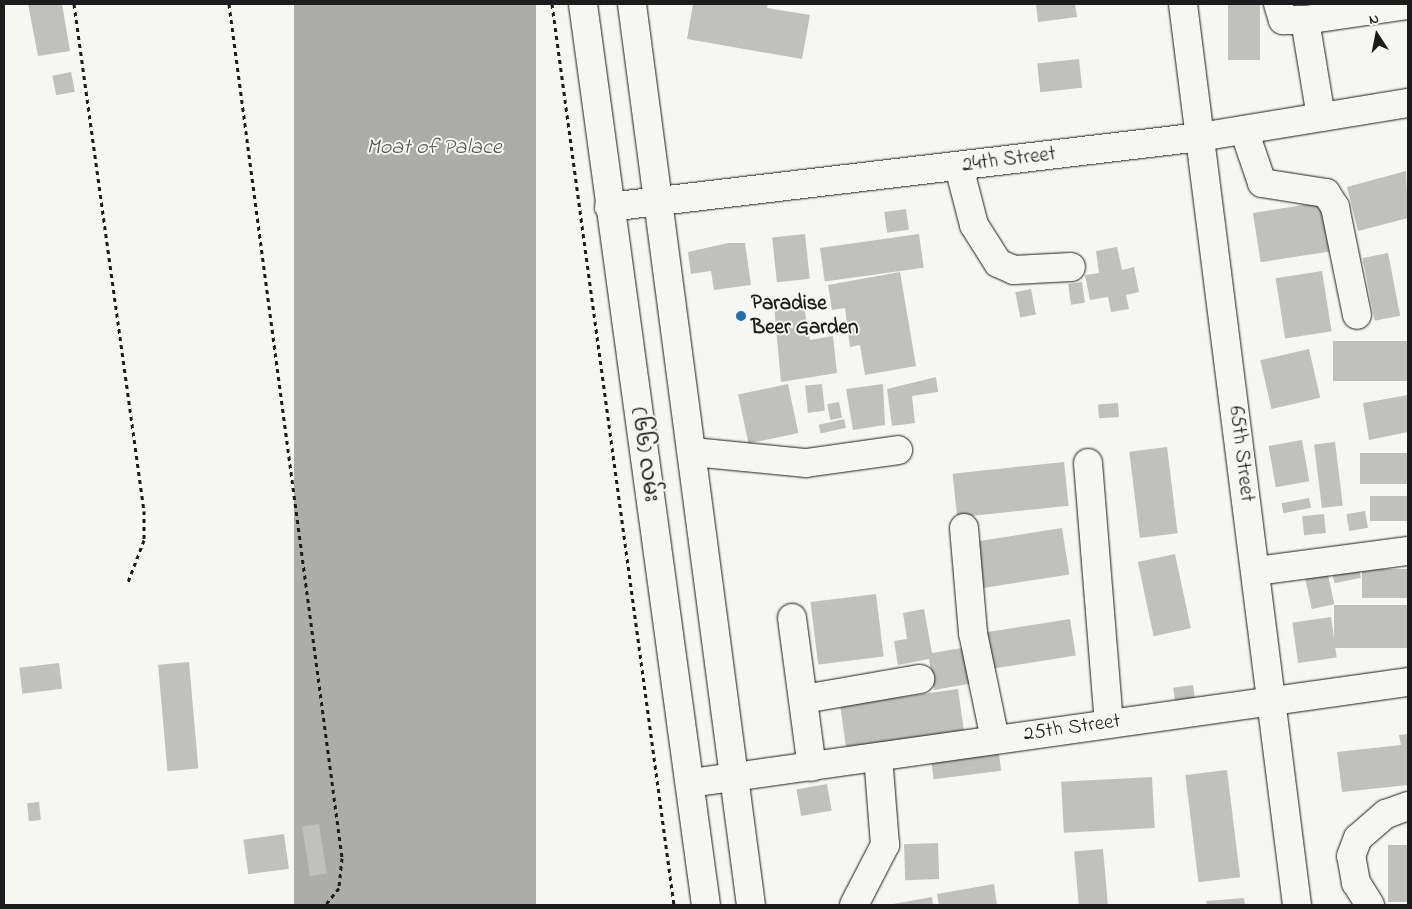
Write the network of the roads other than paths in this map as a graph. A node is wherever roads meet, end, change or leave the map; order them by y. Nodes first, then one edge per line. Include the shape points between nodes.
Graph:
1 (583, 4) edge
2 (632, 4) edge
3 (1184, 4) edge
4 (1278, 4) edge
5 (1408, 5) edge
6 (1305, 20) junction
7 (1408, 103) edge
8 (1320, 118) junction
9 (1244, 130) junction
10 (1200, 137) junction
11 (959, 166) junction
12 (660, 204) junction
13 (609, 208) junction
14 (1071, 266) dead end
15 (1357, 315) dead end
16 (898, 450) dead end
17 (693, 452) junction
18 (1088, 463) dead end
19 (964, 528) dead end
20 (1408, 550) edge
21 (1256, 571) junction
22 (792, 618) dead end
23 (920, 679) dead end
24 (1408, 682) edge
25 (804, 698) junction
26 (1273, 698) junction
27 (1109, 723) junction
28 (995, 740) junction
29 (878, 757) junction
30 (812, 767) junction
31 (736, 778) junction
32 (691, 783) junction
33 (1408, 806) edge
34 (706, 905) edge
35 (750, 905) edge
36 (854, 905) edge
37 (1297, 905) edge
38 (1370, 905) edge

1 - 13 street, (၆၆) လမ်း
2 - 12 street
3 - 10 street, 65th Street
4 - 6 street via 1283,20
5 - 6 street
6 - 8 street
7 - 8 street, 24th Street
8 - 9 street, 24th Street
9 - 10 street, 24th Street
9 - 15 street via 1262,183 1326,193 1335,207
10 - 11 street, 24th Street
10 - 21 street, 65th Street
11 - 12 street, 24th Street
11 - 14 street via 974,225 998,263 1014,270
12 - 13 street, 24th Street
12 - 17 street
13 - 32 street, (၆၆) လမ်း
16 - 17 street via 806,462
17 - 31 street
18 - 27 street
19 - 28 street via 972,633
20 - 21 street
21 - 26 street, 65th Street
22 - 25 street
23 - 25 street
24 - 26 street, 25th Street
25 - 30 street
26 - 27 street, 25th Street
26 - 37 street, 65th Street
27 - 28 street, 25th Street
28 - 29 street, 25th Street
29 - 30 street, 25th Street
29 - 36 street via 885,845 866,888
30 - 31 street, 25th Street
31 - 32 street, 25th Street
31 - 35 street
32 - 34 street, (၆၆) လမ်း
33 - 38 street via 1386,814 1358,838 1351,856 1356,883

